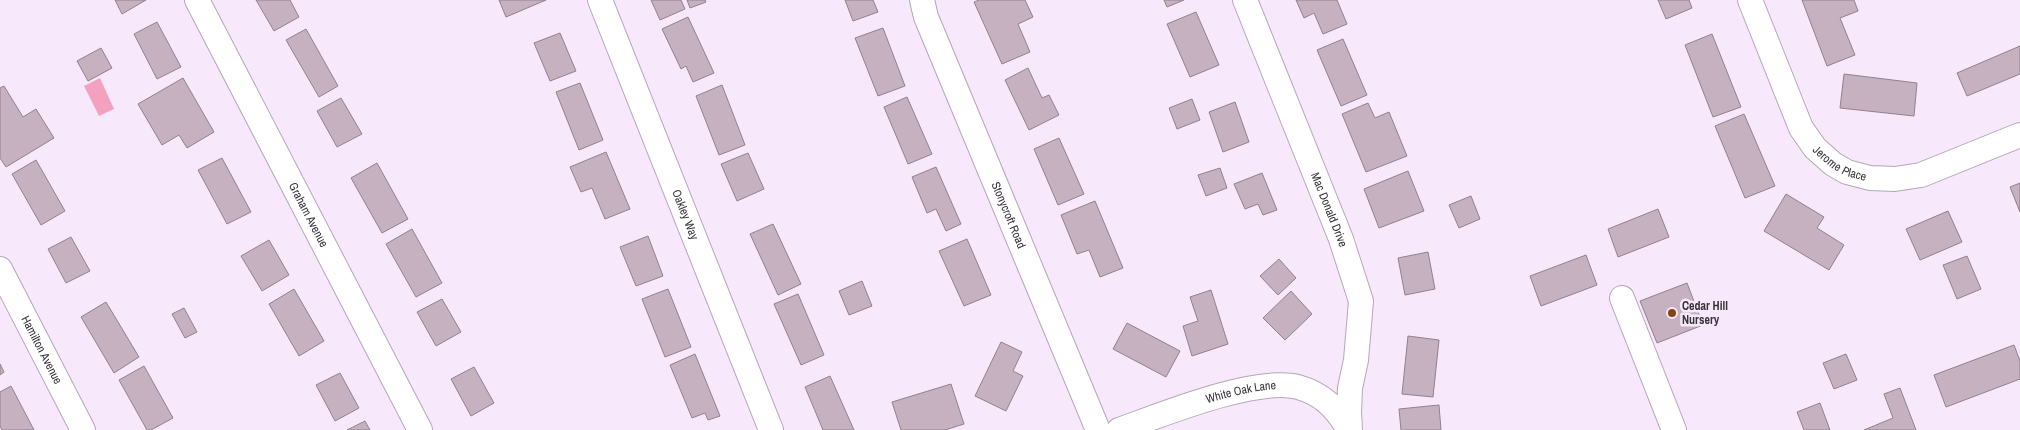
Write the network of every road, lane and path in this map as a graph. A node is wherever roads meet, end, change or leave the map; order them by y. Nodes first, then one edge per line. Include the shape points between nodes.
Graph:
1 (197, 0) edge
2 (600, 0) edge
3 (922, 0) edge
4 (1245, 0) edge
5 (1750, 0) edge
6 (2020, 135) edge
7 (0, 269) edge
8 (1622, 298) dead end
9 (84, 430) edge
10 (420, 430) edge
11 (771, 430) edge
12 (1098, 430) edge
13 (1118, 430) edge
14 (1350, 430) edge
15 (1674, 430) edge

1 - 10 street, Graham Avenue
2 - 11 street, Oakley Way
3 - 12 street, Stonycroft Road via 926,18
4 - 14 street, Mac Donald Drive via 1341,239 1360,301 1356,360 1350,388
5 - 6 street, Jerome Place via 1801,128 1815,148 1846,172 1870,178 1895,179 1921,175
7 - 9 street, Hamilton Avenue
8 - 15 street
13 - 14 street, White Oak Lane via 1237,391 1275,385 1298,387 1318,395 1340,413

